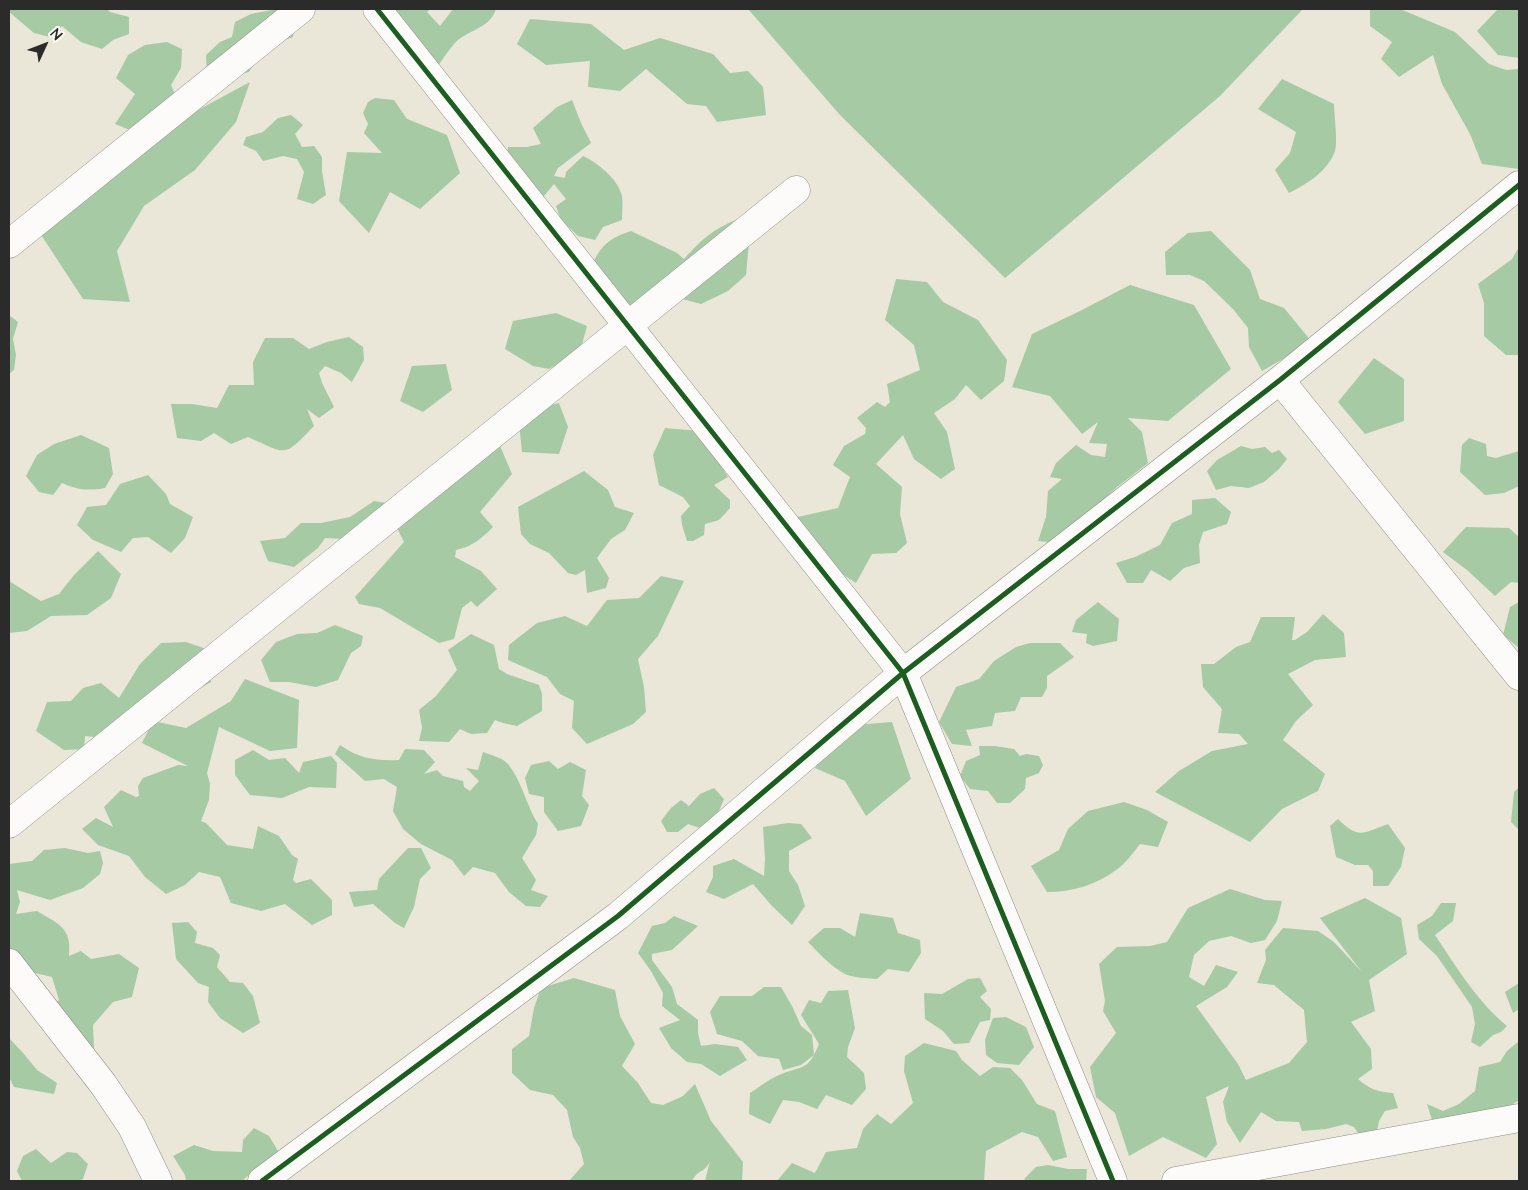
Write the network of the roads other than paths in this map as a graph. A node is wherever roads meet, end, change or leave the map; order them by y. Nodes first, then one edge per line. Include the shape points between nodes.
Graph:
1 (301, 9) edge
2 (377, 9) edge
3 (1519, 185) edge
4 (796, 190) dead end
5 (9, 244) edge
6 (627, 325) junction
7 (1280, 380) junction
8 (904, 673) junction
9 (1519, 676) edge
10 (9, 824) edge
11 (9, 964) edge
12 (1519, 1118) edge
13 (158, 1181) edge
14 (262, 1181) edge
15 (1113, 1181) edge
16 (1176, 1181) edge

1 - 5 street
2 - 6 street
3 - 7 street
4 - 6 street
6 - 8 street
6 - 10 street
7 - 8 street
7 - 9 street
8 - 14 street via 618,916
8 - 15 street
11 - 13 street via 113,1098 132,1127
12 - 16 street

